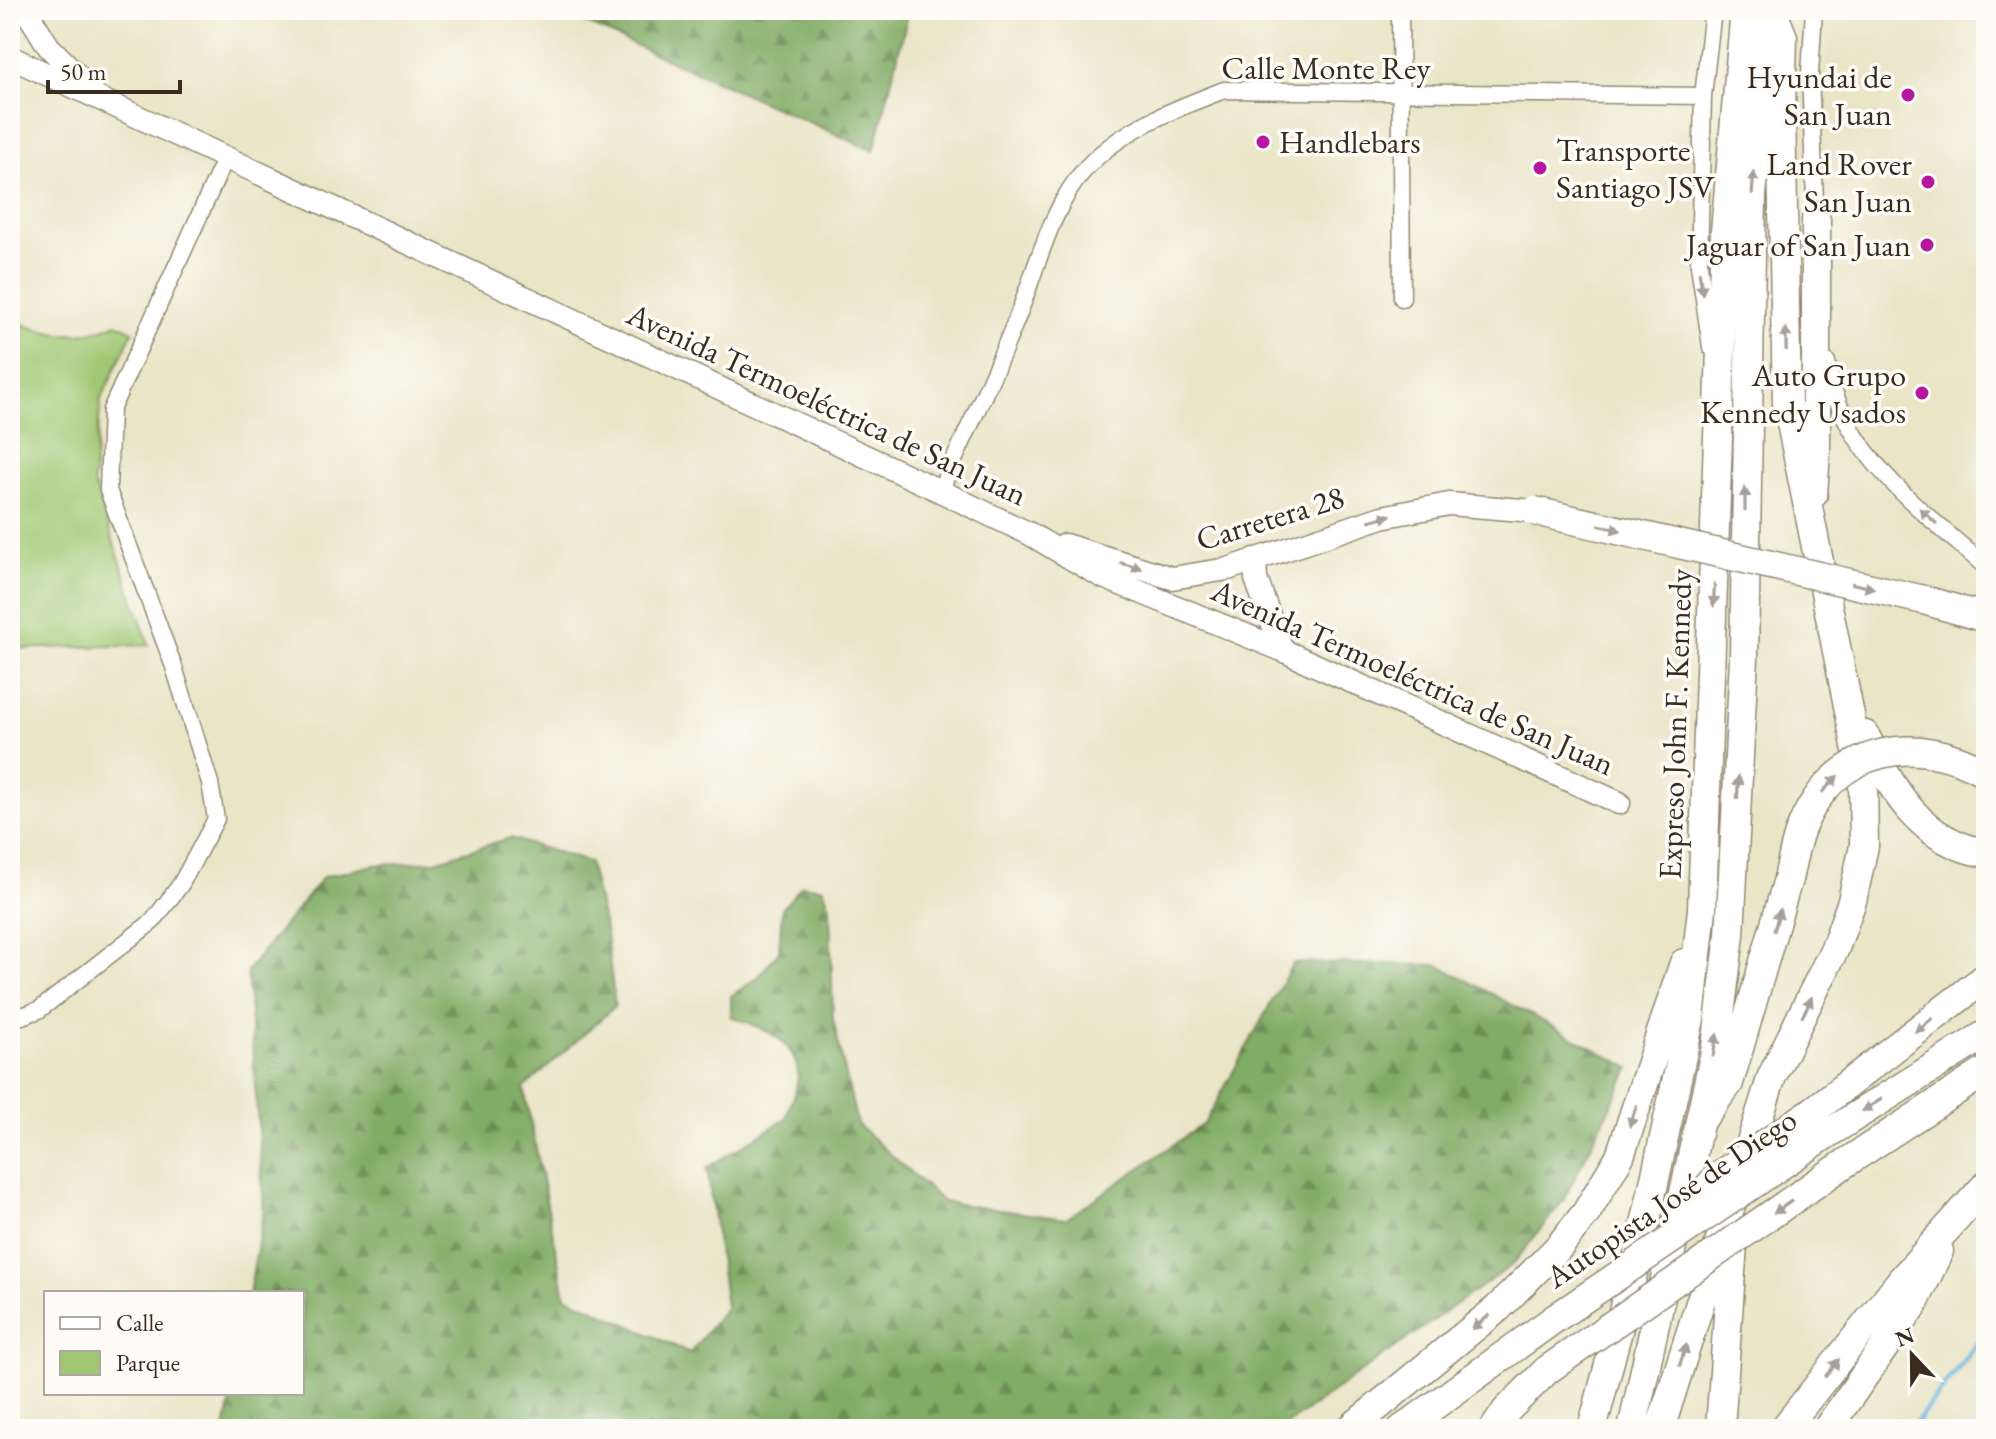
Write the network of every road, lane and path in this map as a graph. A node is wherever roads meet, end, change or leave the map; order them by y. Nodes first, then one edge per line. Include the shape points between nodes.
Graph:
1 (26, 10) edge
2 (1400, 10) edge
3 (1713, 10) edge
4 (1745, 10) edge
5 (1770, 10) edge
6 (1814, 10) edge
7 (10, 57) edge
8 (1399, 95) junction
9 (1703, 96) junction
10 (104, 102) junction
11 (225, 159) junction
12 (1816, 220) junction
13 (1402, 298) dead end
14 (1720, 405) junction
15 (940, 491) junction
16 (1534, 511) joint
17 (1811, 526) junction
18 (1030, 534) junction
19 (1255, 559) junction
20 (1986, 567) edge
21 (1986, 618) edge
22 (1282, 650) junction
23 (1849, 701) junction
24 (1986, 773) edge
25 (1619, 803) dead end
26 (1923, 824) junction
27 (1986, 842) edge
28 (1986, 853) edge
29 (1702, 909) junction
30 (1986, 977) edge
31 (10, 1020) edge
32 (1986, 1034) edge
33 (1986, 1071) edge
34 (1700, 1122) junction
35 (1818, 1124) junction
36 (1737, 1183) junction
37 (1986, 1185) edge
38 (1953, 1222) junction
39 (1350, 1429) edge
40 (1402, 1429) edge
41 (1494, 1429) edge
42 (1592, 1429) edge
43 (1632, 1429) edge
44 (1660, 1429) edge
45 (1720, 1429) edge
46 (1784, 1429) edge
47 (1827, 1429) edge

1 - 10 street via 49,47
2 - 8 street
3 - 9 street
4 - 14 highway, Expreso John F. Kennedy via 1725,231
17 -> 5 highway via 1787,403 1783,37
34 -> 5 highway, Expreso John F. Kennedy via 1730,935 1744,657 1751,209
6 - 12 street via 1810,74
7 - 10 street, Avenida Termoeléctrica de San Juan
8 - 9 street, Calle Monte Rey
8 - 13 street
8 - 15 street, Calle Monte Rey via 1224,90 1123,136 1085,168 1054,220 1016,323
9 -> 14 street via 1699,265
10 - 11 street, Avenida Termoeléctrica de San Juan
11 - 15 street, Avenida Termoeléctrica de San Juan
11 - 31 street via 111,410 108,490 174,667 216,819 181,884 153,921 39,1010
12 - 17 highway
20 -> 12 street via 1900,491 1846,421 1830,380 1823,337
14 -> 29 highway, Expreso John F. Kennedy
15 - 18 street, Avenida Termoeléctrica de San Juan
19 -> 16 street, Carretera 28 via 1382,517 1449,504
16 -> 21 highway, bridge
17 - 23 highway
18 -> 19 street, Carretera 28 via 1172,578
18 - 22 street, Avenida Termoeléctrica de San Juan via 1101,576
19 - 22 street via 1256,579
22 - 25 street, Avenida Termoeléctrica de San Juan
23 - 26 highway via 1885,777
36 -> 23 highway via 1772,1076 1835,948 1859,876 1863,780
34 -> 24 highway, bridge via 1729,1083 1812,805 1850,766 1889,751 1946,754
26 - 27 highway via 1959,839
26 - 28 highway via 1949,843
29 -> 39 highway via 1620,1156 1586,1213 1498,1308
29 - 42 highway, Expreso John F. Kennedy via 1686,1034 1640,1247
30 -> 35 highway
32 -> 35 highway, Autopista José de Diego
33 -> 41 highway, bridge via 1547,1370
34 - 43 highway, Expreso John F. Kennedy
35 - 40 highway, Autopista José de Diego, bridge
44 -> 36 highway
36 - 45 highway
37 - 38 highway
46 -> 38 highway
38 - 47 highway via 1913,1306

